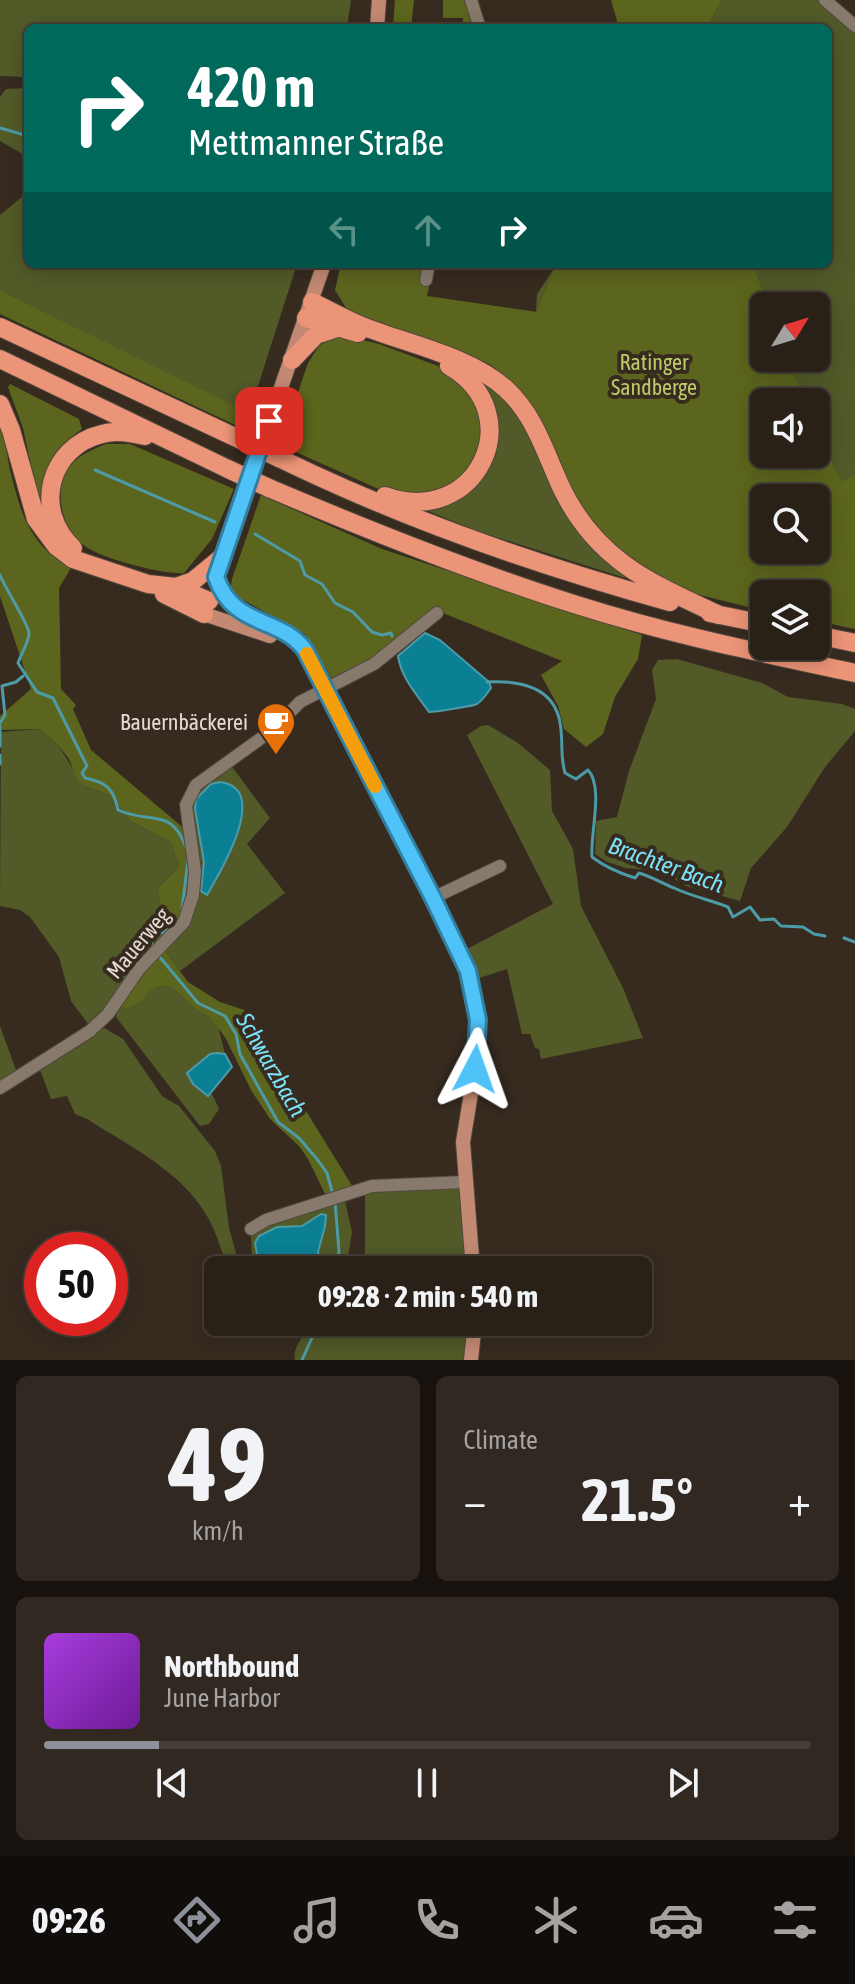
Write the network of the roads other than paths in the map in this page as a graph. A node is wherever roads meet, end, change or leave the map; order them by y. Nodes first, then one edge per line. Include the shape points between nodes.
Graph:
1 (379, 0) edge
2 (471, 0) edge
3 (825, 0) edge
4 (377, 24) edge
5 (479, 24) edge
6 (855, 26) edge
7 (323, 268) edge
8 (428, 268) edge
9 (426, 280) dead end
10 (309, 310) junction
11 (0, 327) edge
12 (337, 328) junction
13 (0, 359) edge
14 (292, 360) junction
15 (0, 404) edge
16 (176, 443) junction
17 (311, 474) junction
18 (221, 558) junction
19 (85, 561) junction
20 (216, 577) junction
21 (148, 584) junction
22 (176, 587) junction
23 (206, 608) junction
24 (437, 613) dead end
25 (719, 615) junction
26 (750, 621) edge
27 (263, 625) junction
28 (830, 638) edge
29 (855, 643) edge
30 (311, 661) junction
31 (855, 673) edge
32 (325, 688) junction
33 (500, 866) dead end
34 (433, 898) junction
35 (0, 1088) edge
36 (465, 1182) junction
37 (251, 1229) dead end
38 (472, 1256) edge
39 (474, 1336) edge
40 (471, 1360) edge

1 - 4 main road
2 - 5 street
3 - 6 street
7 - 10 main road
8 - 9 street
10 - 12 highway
10 - 14 main road
10 - 25 highway via 470,365 500,384 531,420 573,509 601,546 652,584
11 - 17 highway, bridge
12 - 14 highway via 316,335
12 - 17 highway via 431,358 464,375 484,403 489,441 467,483 436,500 402,500 322,470
13 - 16 highway
14 - 18 main road
15 - 19 highway via 36,519 64,554
16 - 19 highway via 111,432 81,443 60,461 50,508 61,535
16 - 31 highway, bridge via 396,542 577,605 724,646
17 - 25 highway via 454,534
18 - 20 main road
18 - 22 highway via 193,581
19 - 21 highway
20 - 23 main road
20 - 27 main road via 227,601
21 - 22 highway
21 - 23 highway
22 - 23 highway
23 - 27 main road
23 - 30 main road via 286,641
24 - 32 street via 374,664
25 - 26 highway
27 - 30 main road via 299,641
28 - 29 highway
30 - 32 main road
32 - 34 main road
32 - 35 street, Mauerweg via 300,702 274,729 193,790 186,815 195,858 193,895 184,922 90,1031
33 - 34 street
34 - 36 main road via 468,971 477,1007 475,1069 463,1142
36 - 37 street via 391,1183 334,1197
36 - 38 main road
39 - 40 main road

